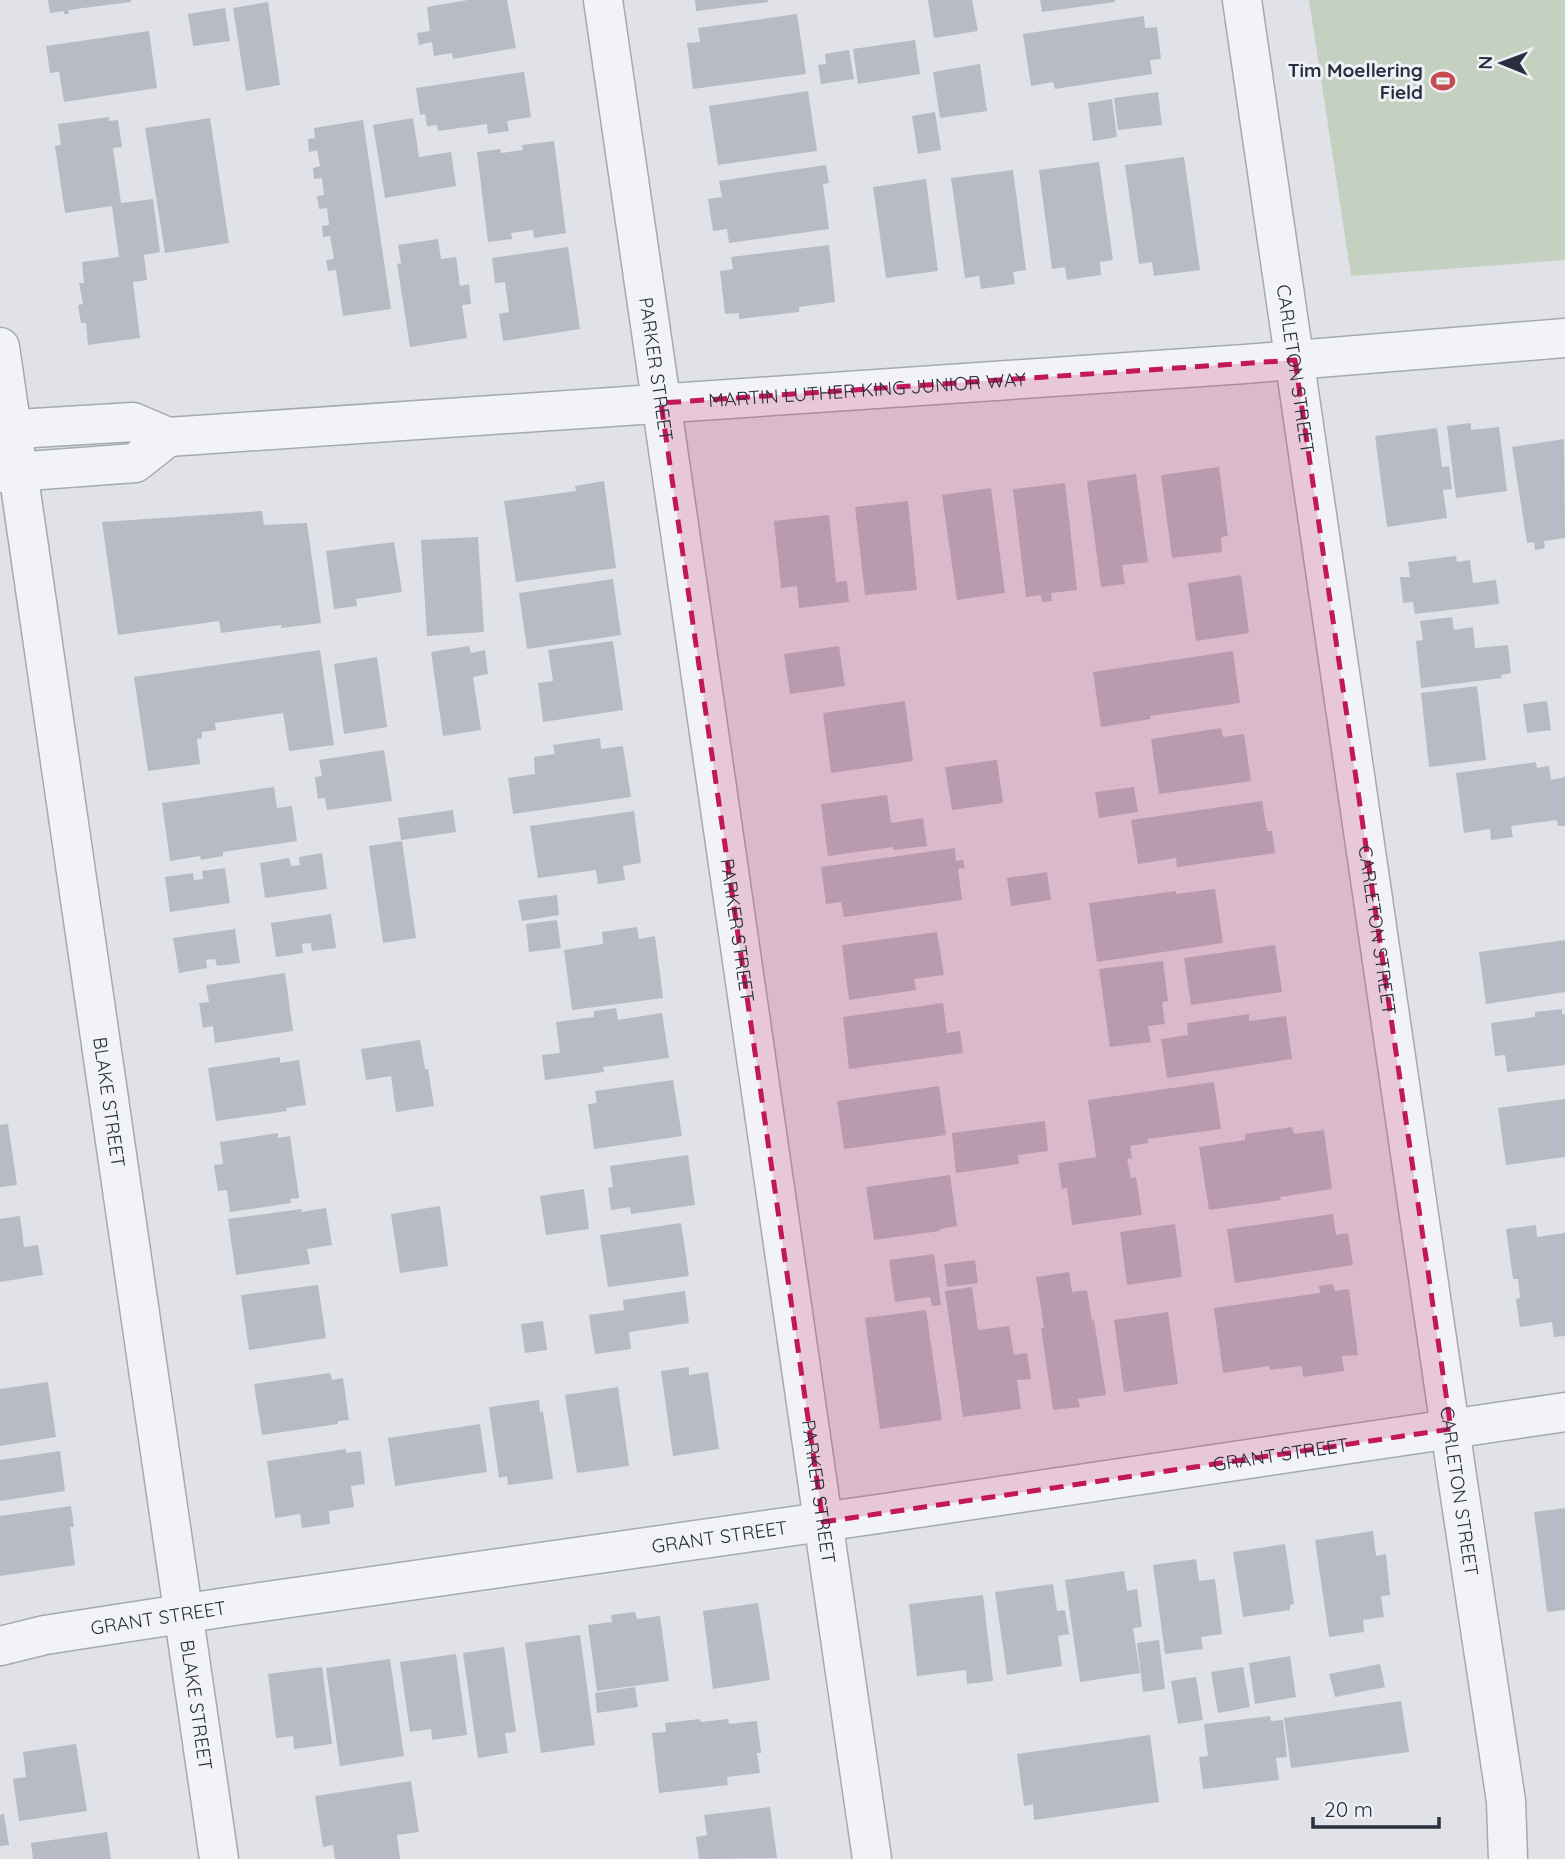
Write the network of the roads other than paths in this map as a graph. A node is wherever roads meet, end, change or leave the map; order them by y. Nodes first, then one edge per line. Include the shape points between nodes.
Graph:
1 (603, 0) edge
2 (1242, 0) edge
3 (1565, 338) edge
4 (0, 347) edge
5 (1295, 360) junction
6 (661, 403) junction
7 (6, 429) edge
8 (168, 437) junction
9 (9, 472) edge
10 (1565, 1412) edge
11 (1451, 1429) junction
12 (823, 1522) junction
13 (182, 1614) junction
14 (0, 1646) edge
15 (219, 1859) edge
16 (872, 1859) edge
17 (1508, 1859) edge

1 - 6 street, PARKER STREET
2 - 5 street, CARLETON STREET
3 - 5 street, MARTIN LUTHER KING JUNIOR WAY
4 - 7 street, BLAKE STREET
5 - 6 street, MARTIN LUTHER KING JUNIOR WAY
5 - 11 street, CARLETON STREET
6 - 8 street, MARTIN LUTHER KING JUNIOR WAY
6 - 12 street, PARKER STREET
7 - 8 street, MARTIN LUTHER KING JUNIOR WAY via 133,422
7 - 9 street, BLAKE STREET
8 - 9 street via 135,463
9 - 13 street, BLAKE STREET via 46,662
10 - 11 street, GRANT STREET
11 - 12 street, GRANT STREET
11 - 17 street, CARLETON STREET via 1506,1801
12 - 13 street, GRANT STREET
12 - 16 street, PARKER STREET
13 - 14 street, GRANT STREET
13 - 15 street, BLAKE STREET

